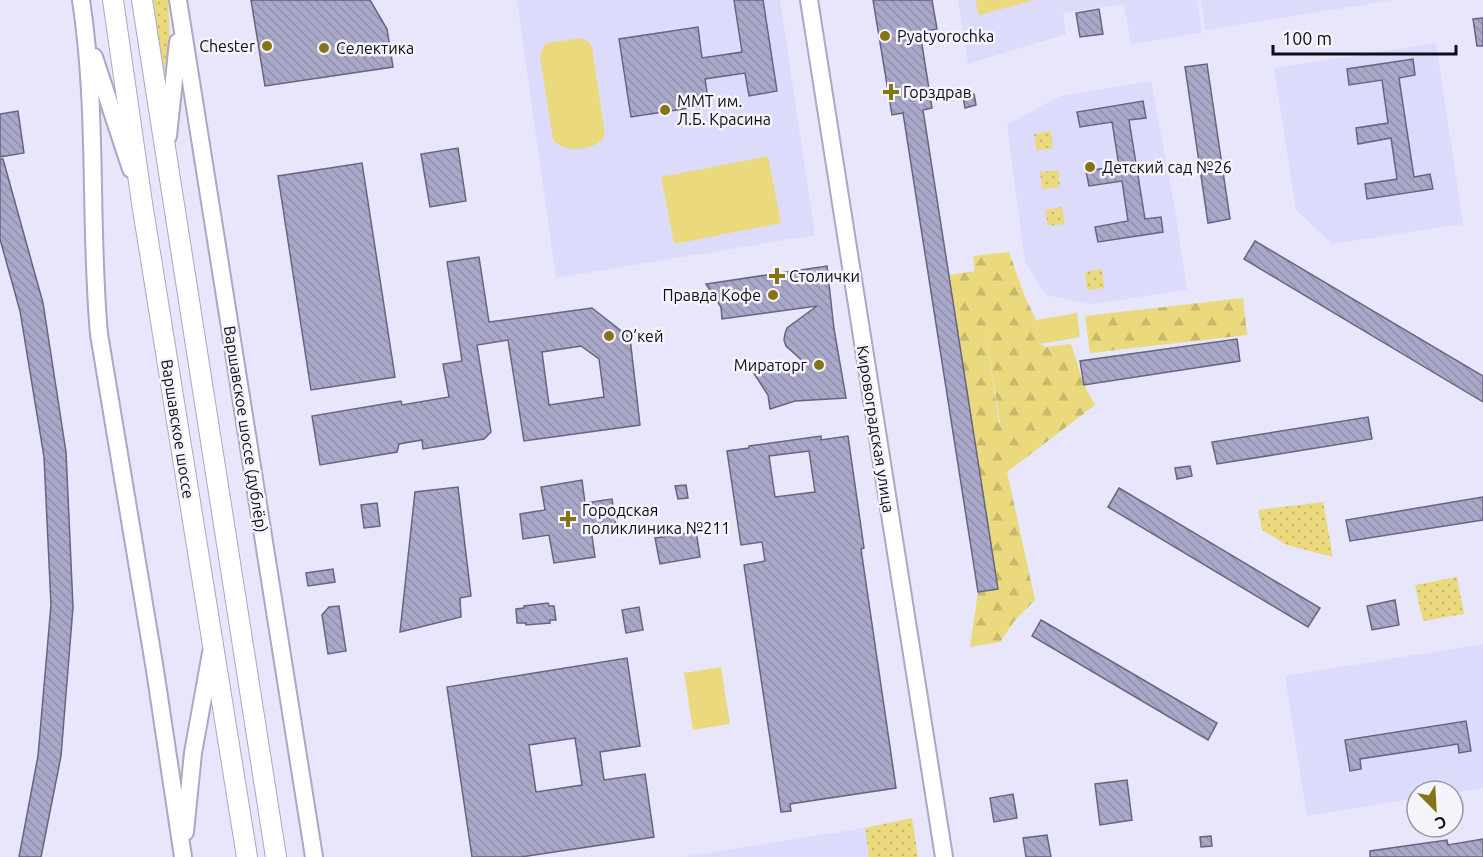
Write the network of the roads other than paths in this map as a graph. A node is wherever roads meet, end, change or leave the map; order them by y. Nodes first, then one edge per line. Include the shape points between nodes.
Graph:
1 (81, 0) edge
2 (113, 0) edge
3 (142, 0) edge
4 (809, 0) edge
5 (179, 4) edge
6 (85, 30) junction
7 (167, 152) junction
8 (142, 203) junction
9 (213, 645) junction
10 (183, 857) edge
11 (247, 857) edge
12 (276, 857) edge
13 (314, 857) edge
14 (944, 857) edge

1 - 6 main road
2 - 8 main road, Варшавское шоссе
3 - 7 main road, Варшавское шоссе
4 - 14 main road, Кировоградская улица
5 - 7 main road
5 - 13 main road, Варшавское шоссе (дублёр)
6 - 8 main road
6 - 10 main road via 92,107 99,334
7 - 12 main road, Варшавское шоссе
8 - 9 main road, Варшавское шоссе
9 - 10 main road via 193,753
9 - 11 main road, Варшавское шоссе

